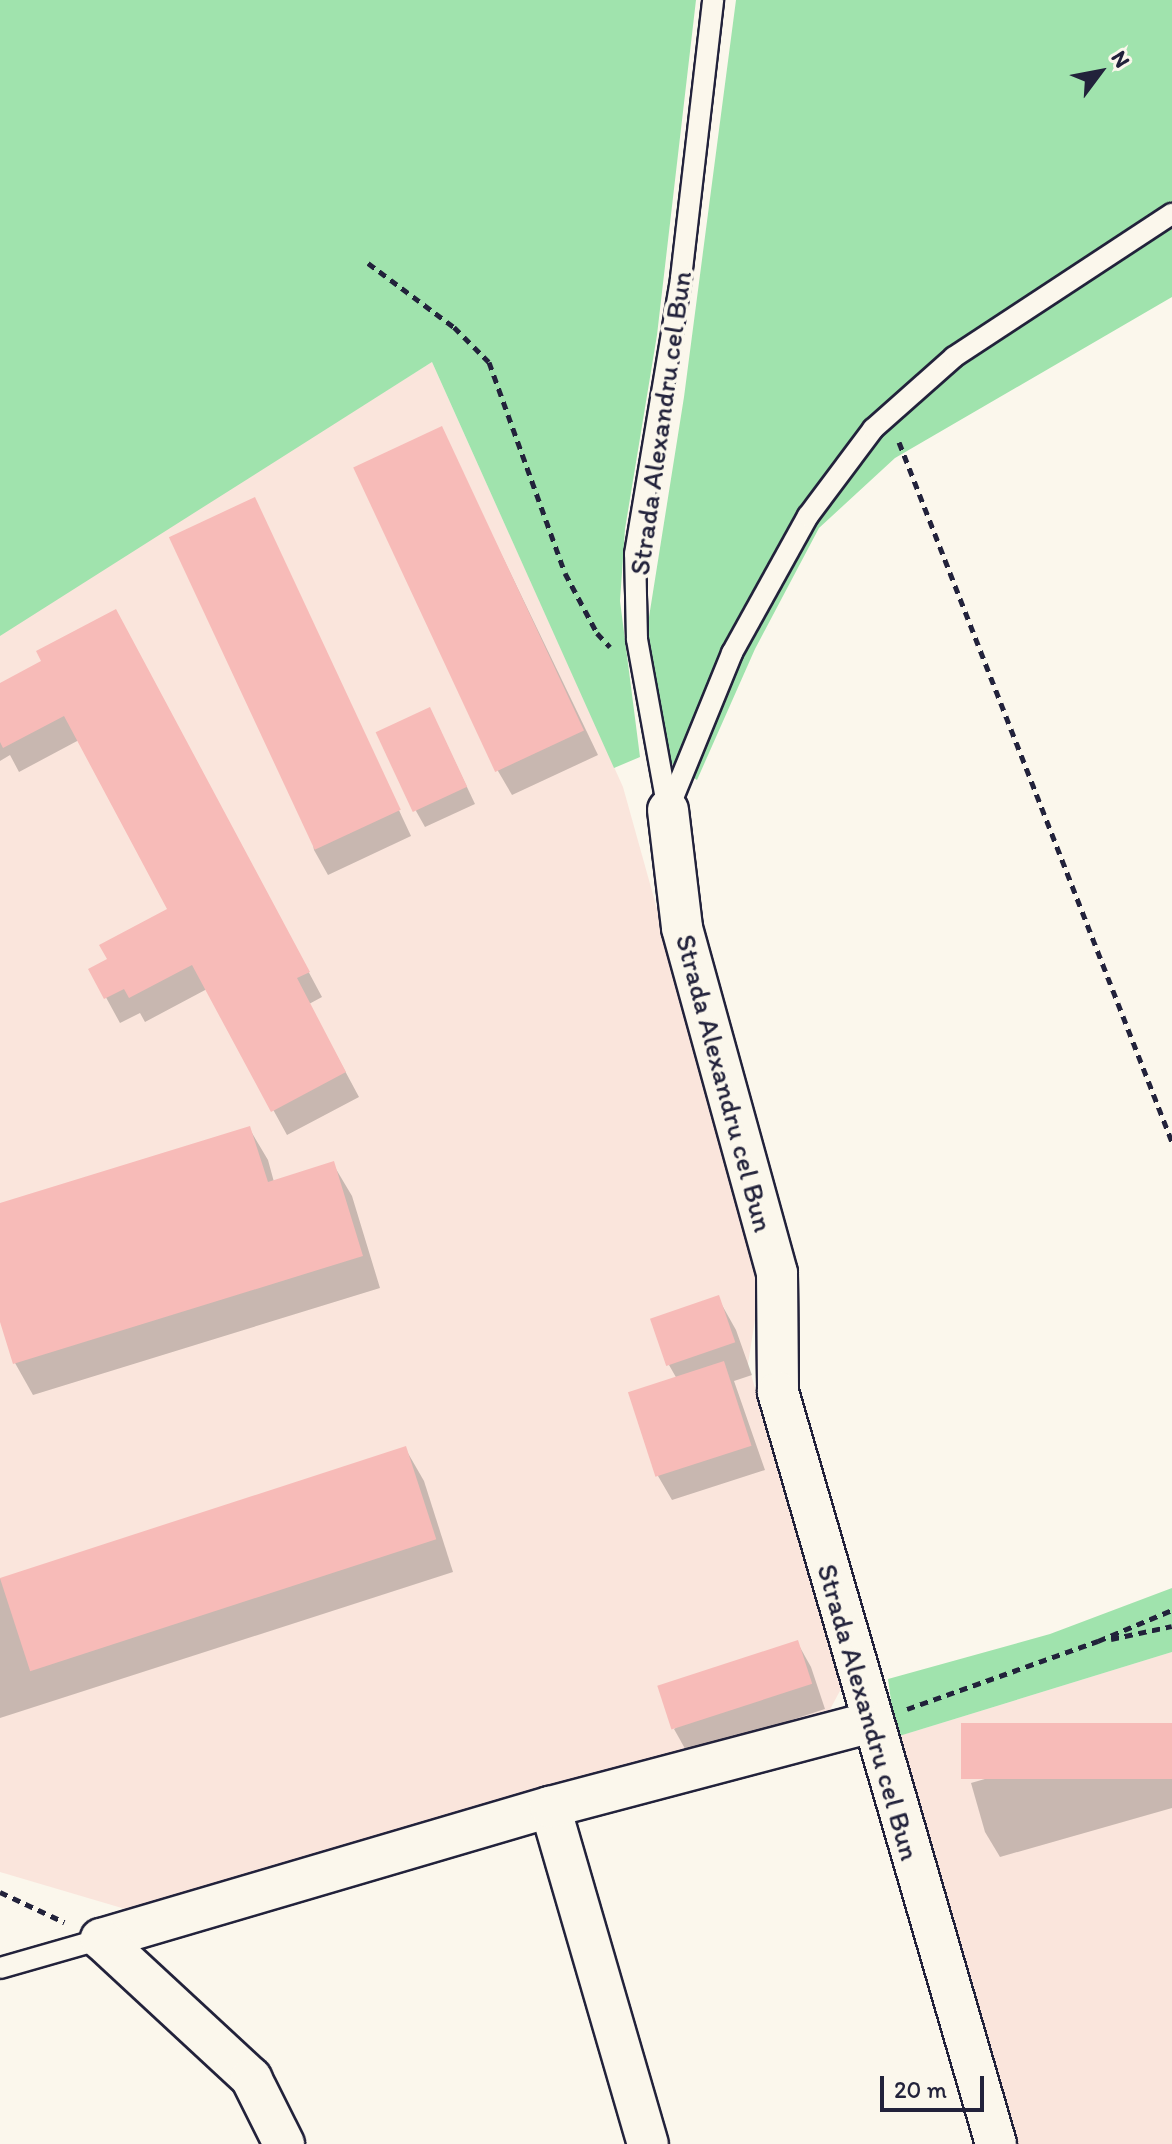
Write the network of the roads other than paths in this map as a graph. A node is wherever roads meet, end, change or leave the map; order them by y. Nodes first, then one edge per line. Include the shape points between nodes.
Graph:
1 (713, 0) edge
2 (1172, 214) edge
3 (668, 810) junction
4 (871, 1722) junction
5 (550, 1807) junction
6 (101, 1939) junction
7 (0, 1968) edge
8 (284, 2144) edge
9 (648, 2144) edge
10 (996, 2144) edge

1 - 3 lane, Strada Alexandru cel Bun via 681,278 635,554 637,639
2 - 3 lane via 954,357 873,429 808,516 732,653
3 - 4 street, Strada Alexandru cel Bun via 682,928 777,1273 778,1392
4 - 5 street
4 - 10 street, Strada Alexandru cel Bun
5 - 6 street
5 - 9 street
6 - 7 lane
6 - 8 street via 251,2078

